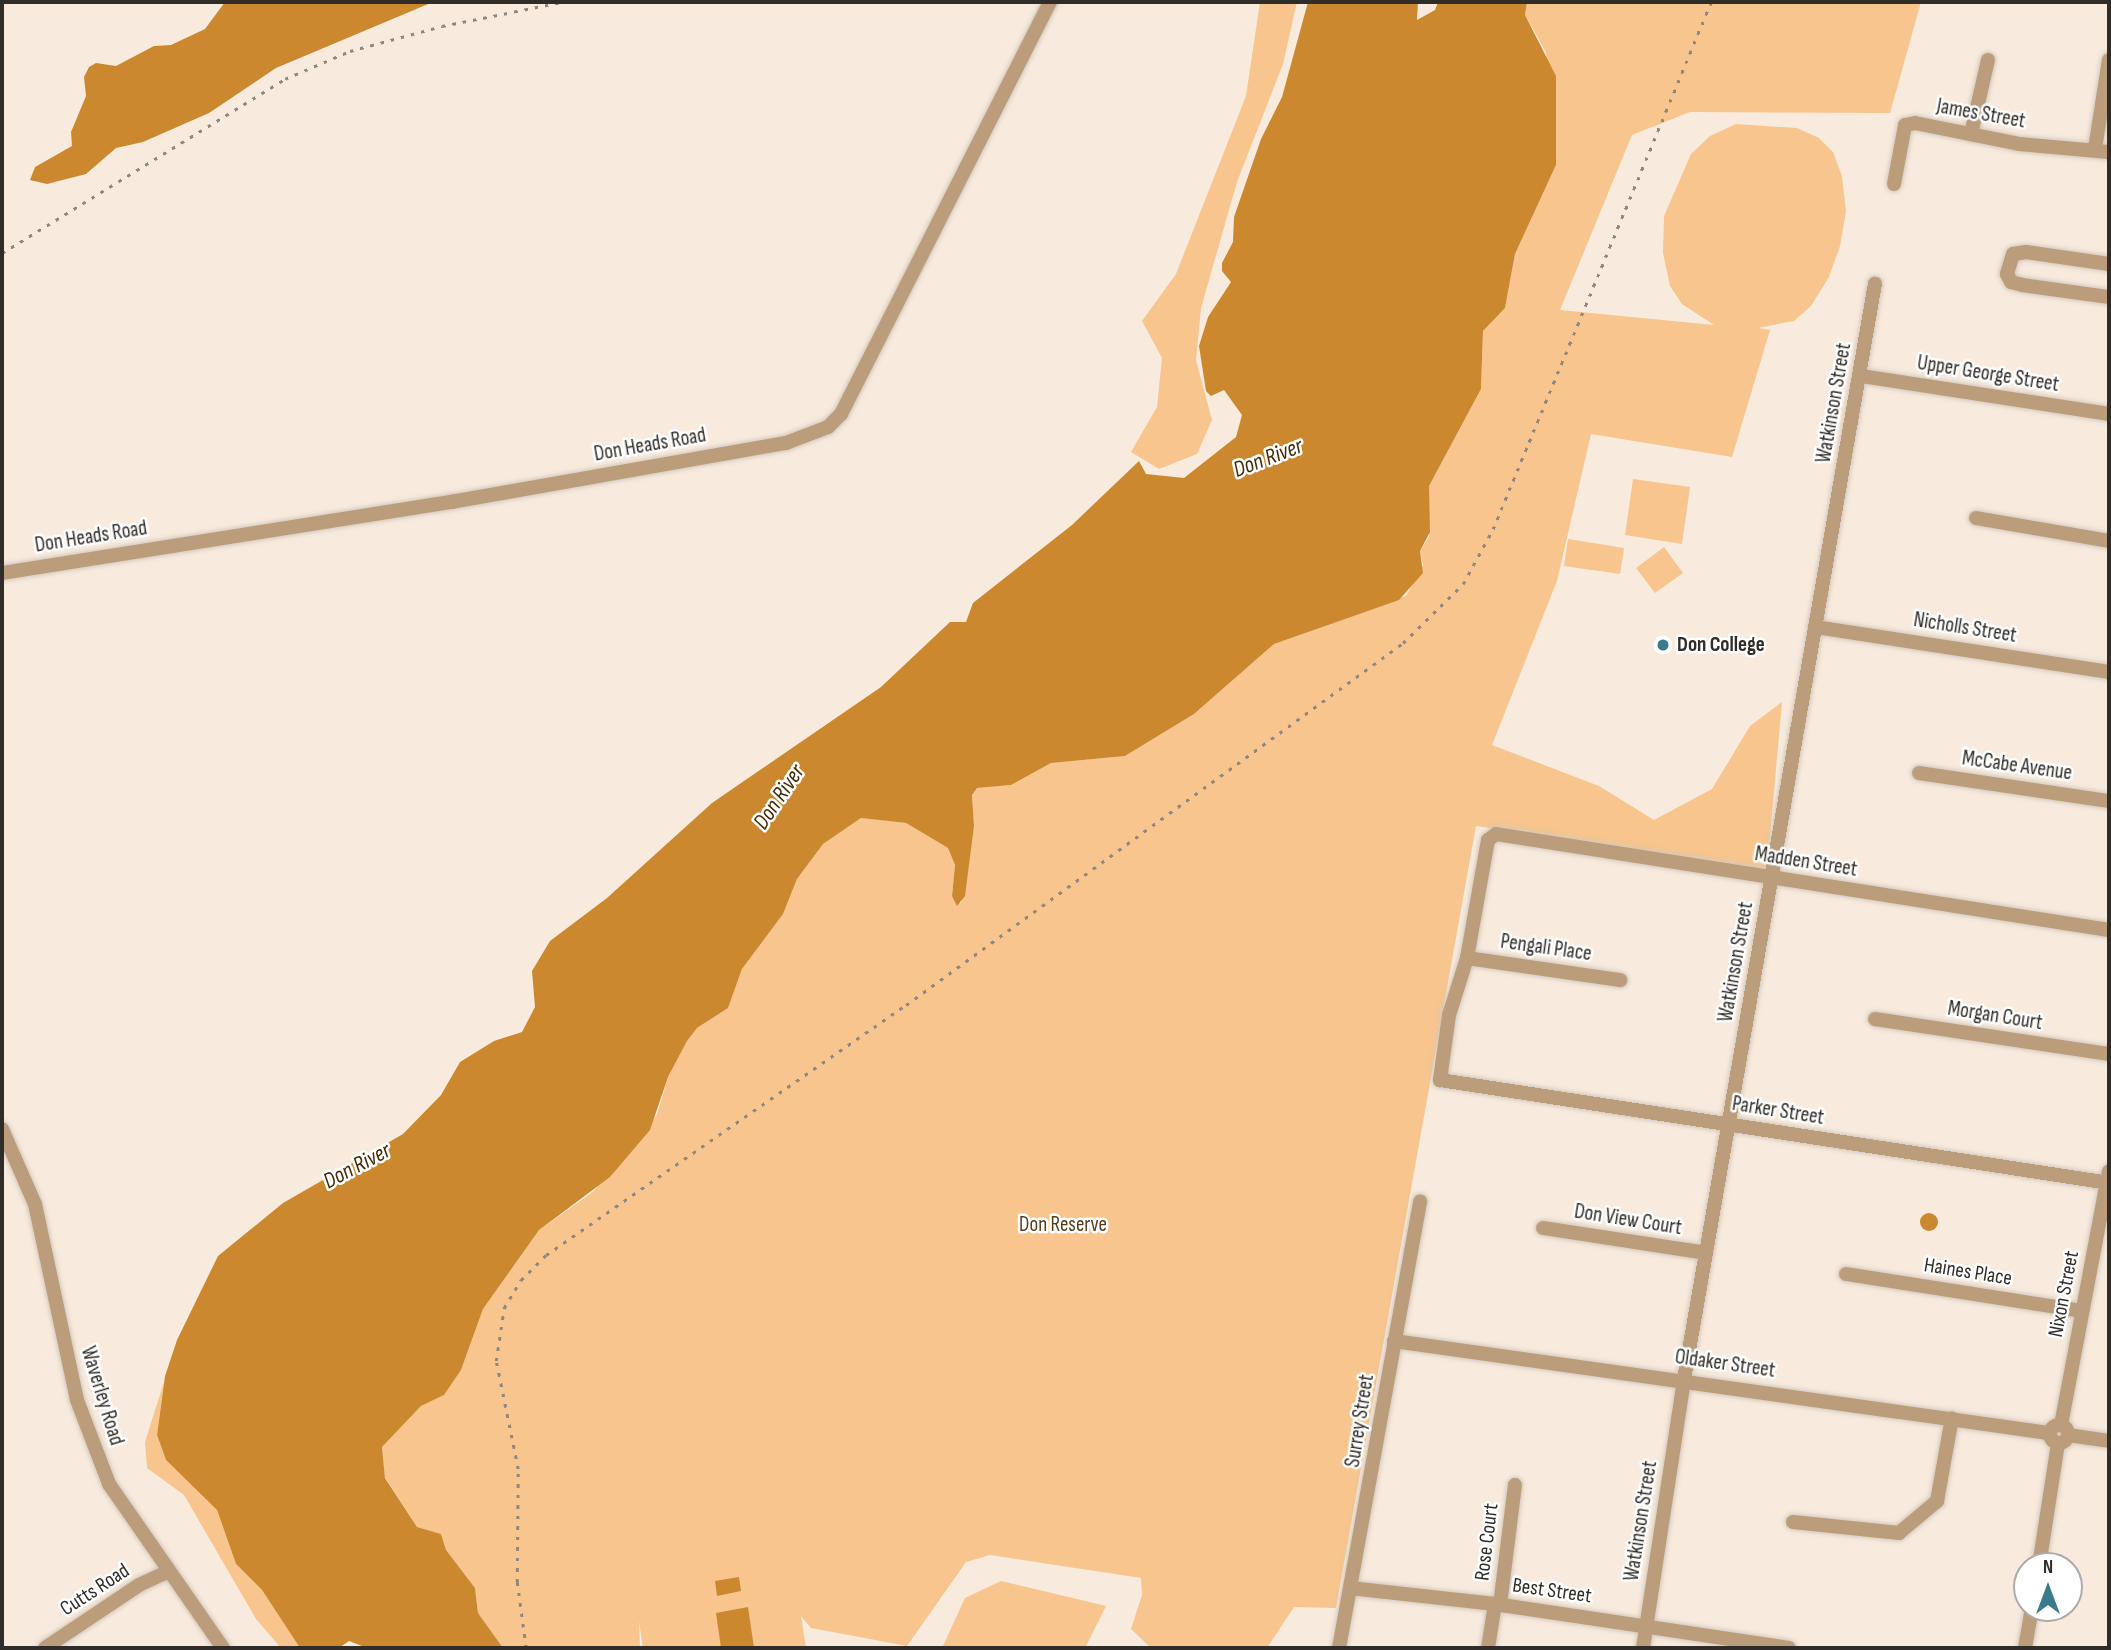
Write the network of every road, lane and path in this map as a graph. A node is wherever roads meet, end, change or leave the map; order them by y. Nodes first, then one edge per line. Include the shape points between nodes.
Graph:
1 (1050, 2) edge
2 (1988, 61) dead end
3 (2109, 61) edge
4 (1971, 134) junction
5 (2102, 151) edge
6 (1894, 184) dead end
7 (2109, 264) edge
8 (1875, 284) dead end
9 (2109, 297) edge
10 (1861, 376) junction
11 (2109, 414) edge
12 (1976, 518) dead end
13 (2109, 541) edge
14 (2, 573) edge
15 (1815, 626) junction
16 (2109, 672) edge
17 (1919, 773) dead end
18 (2109, 801) edge
19 (1772, 878) junction
20 (2109, 930) edge
21 (1467, 958) junction
22 (1620, 980) dead end
23 (1875, 1018) dead end
24 (2109, 1054) edge
25 (1730, 1125) junction
26 (2, 1129) edge
27 (2109, 1179) edge
28 (1420, 1201) dead end
29 (1544, 1228) dead end
30 (1706, 1253) junction
31 (1846, 1274) dead end
32 (2082, 1311) junction
33 (1394, 1341) junction
34 (1684, 1379) junction
35 (1952, 1418) junction
36 (2059, 1434) junction
37 (2109, 1441) edge
38 (1515, 1485) dead end
39 (1793, 1522) dead end
40 (2041, 1552) edge
41 (169, 1571) junction
42 (1350, 1588) junction
43 (1497, 1604) junction
44 (2030, 1622) edge
45 (1647, 1626) junction
46 (45, 1648) edge
47 (223, 1648) edge
48 (1339, 1648) edge
49 (1488, 1648) edge
50 (1643, 1648) edge
51 (1790, 1648) edge
52 (2025, 1648) edge

1 - 14 street, Don Heads Road via 841,414 828,427 786,443
2 - 4 street
3 - 5 street
4 - 5 street, James Street via 2020,144
4 - 6 street, James Street via 1905,125
7 - 9 street via 2026,252 2013,254 2007,274 2011,282 2022,285
8 - 10 street, Watkinson Street
10 - 11 street, Upper George Street
10 - 15 street, Watkinson Street
12 - 13 street
15 - 16 street, Nicholls Street
15 - 19 street, Watkinson Street
17 - 18 street, McCabe Avenue
19 - 20 street, Madden Street
19 - 21 street, Madden Street via 1496,834 1488,840
19 - 25 street, Watkinson Street
21 - 22 street, Pengali Place
21 - 25 street, Parker Street via 1449,1016 1440,1080
23 - 24 street, Morgan Court
25 - 27 street, Parker Street
25 - 30 street, Watkinson Street
26 - 41 street, Waverley Road via 35,1203 78,1400 109,1484
27 - 32 street, Nixon Street
28 - 33 street, Surrey Street
29 - 30 street, Don View Court
30 - 34 street, Watkinson Street
31 - 32 street, Haines Place
32 - 36 street, Nixon Street
33 - 34 street, Oldaker Street
33 - 42 street, Surrey Street
34 - 35 street, Oldaker Street
34 - 45 street, Watkinson Street
35 - 36 street, Oldaker Street
35 - 39 street via 1937,1501 1899,1533
36 - 37 street, Oldaker Street
36 - 40 street, Nixon Street
38 - 43 street, Rose Court
41 - 46 street, Cutts Road via 139,1585
41 - 47 street, Waverley Road
42 - 43 street, Best Street
42 - 48 street, Surrey Street
43 - 45 street, Best Street
43 - 49 street, Rose Court
44 - 52 street
45 - 50 street, Watkinson Street
45 - 51 street, Best Street

